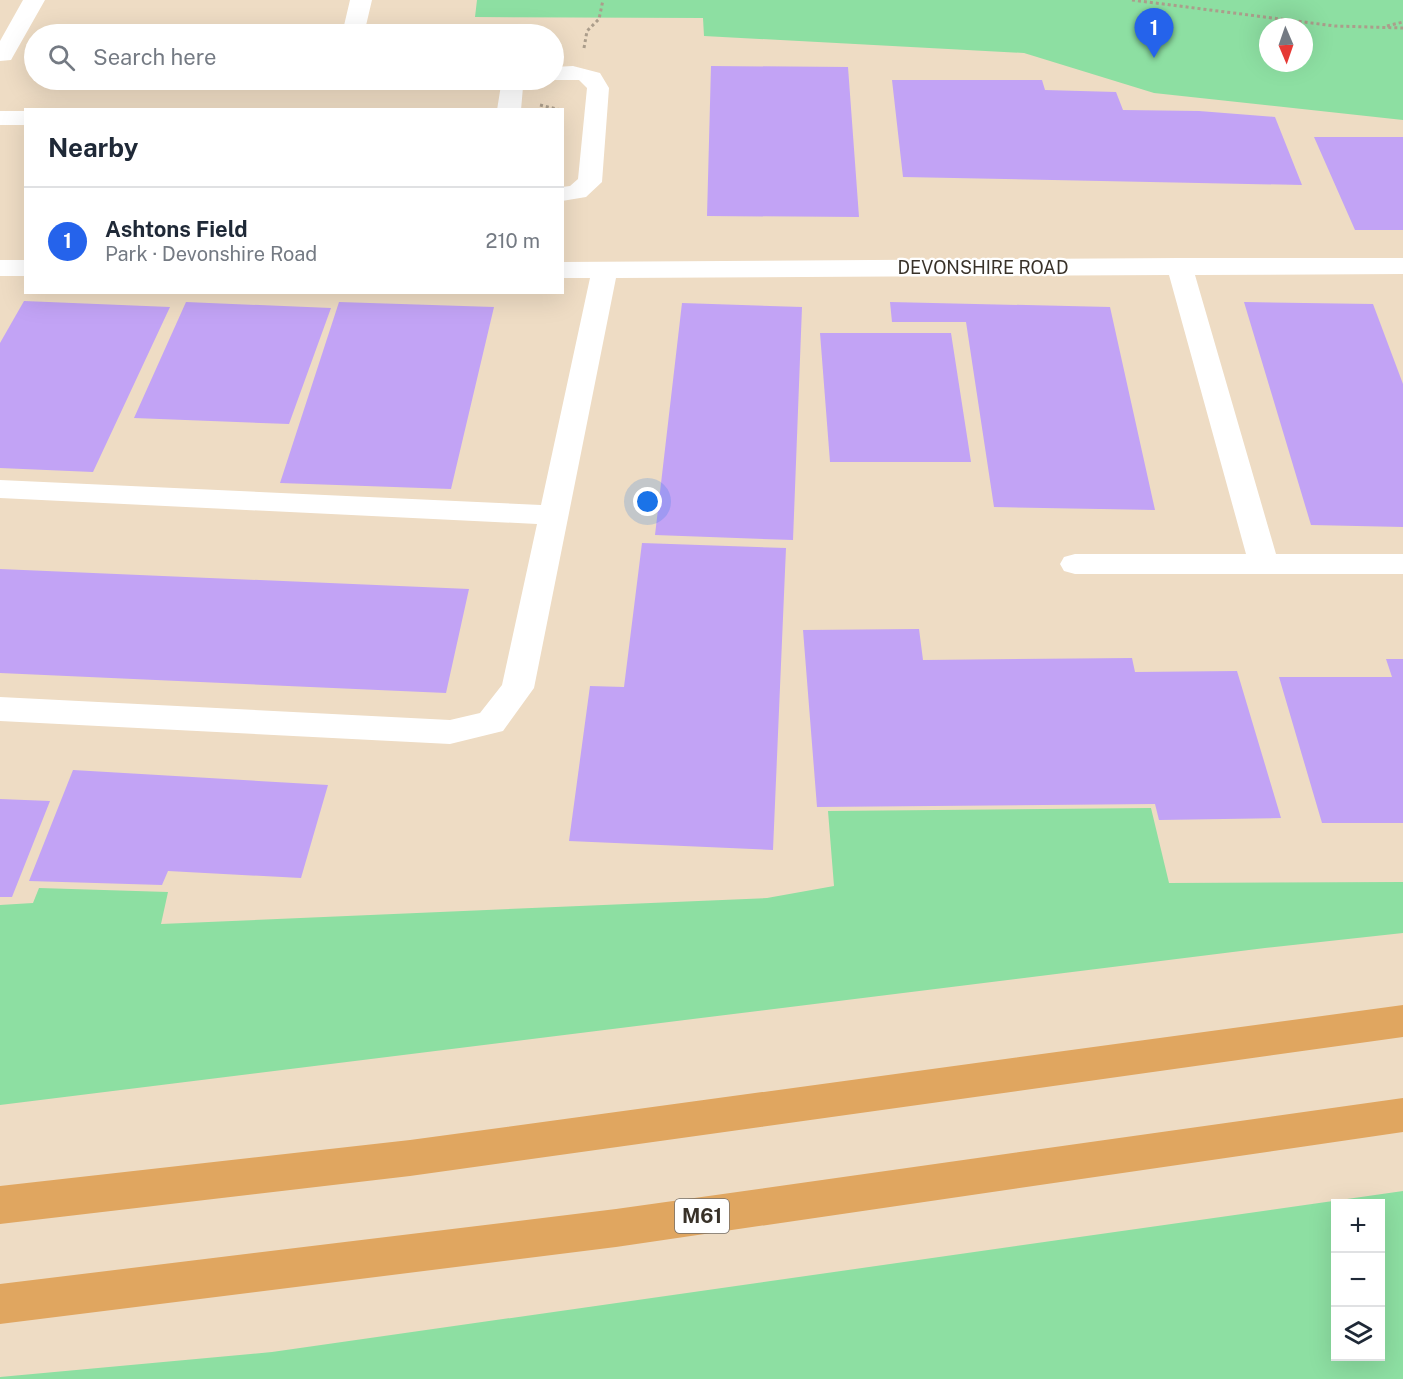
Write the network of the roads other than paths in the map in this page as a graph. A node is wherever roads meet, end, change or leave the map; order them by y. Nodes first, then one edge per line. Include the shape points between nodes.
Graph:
1 (34, 0) edge
2 (361, 0) edge
3 (355, 24) edge
4 (9, 55) edge
5 (564, 74) edge
6 (511, 90) edge
7 (509, 108) edge
8 (0, 118) edge
9 (24, 118) edge
10 (564, 194) edge
11 (1179, 266) junction
12 (1403, 266) edge
13 (0, 267) edge
14 (24, 268) edge
15 (564, 270) edge
16 (605, 270) junction
17 (0, 489) edge
18 (553, 515) junction
19 (1075, 564) dead end
20 (1264, 564) junction
21 (1403, 564) edge
22 (0, 709) edge
23 (1403, 1021) edge
24 (1403, 1115) edge
25 (0, 1205) edge
26 (0, 1304) edge

1 - 4 street
2 - 3 street
5 - 10 street via 579,74 597,84 591,177 587,186
6 - 7 street
8 - 9 street
11 - 12 street, DEVONSHIRE ROAD
11 - 16 street, DEVONSHIRE ROAD
11 - 20 street
13 - 14 street
15 - 16 street, DEVONSHIRE ROAD
16 - 18 street
17 - 18 street
18 - 22 street via 518,688 491,722 450,732
19 - 20 street
20 - 21 street
23 - 25 highway via 422,1156
24 - 26 highway, M61 via 616,1228

